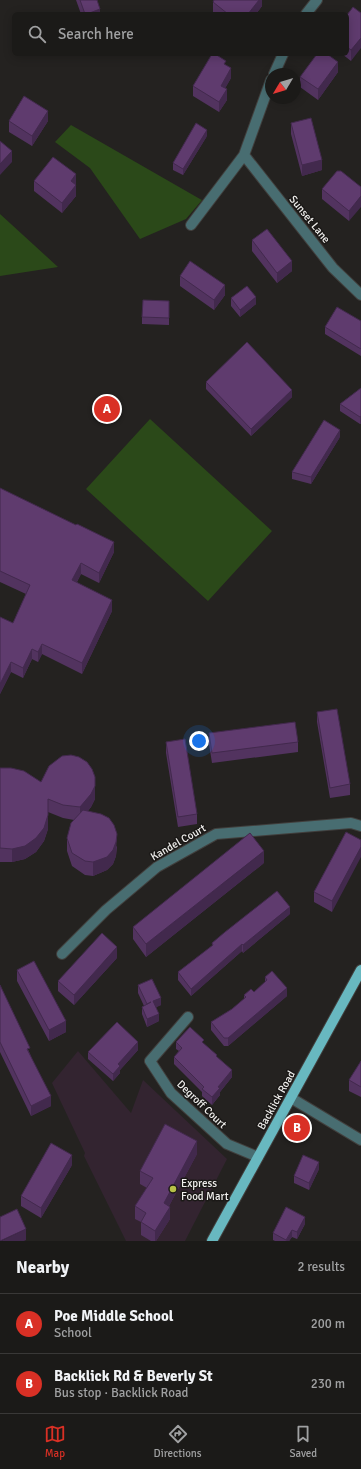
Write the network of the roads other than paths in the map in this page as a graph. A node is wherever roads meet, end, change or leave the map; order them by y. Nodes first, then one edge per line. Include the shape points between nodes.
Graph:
1 (317, 0) edge
2 (308, 12) edge
3 (282, 56) edge
4 (277, 68) edge
5 (265, 97) edge
6 (244, 155) junction
7 (191, 225) dead end
8 (361, 295) edge
9 (361, 826) edge
10 (62, 954) dead end
11 (361, 970) edge
12 (188, 1017) dead end
13 (291, 1098) junction
14 (361, 1140) edge
15 (258, 1157) junction
16 (212, 1241) edge

1 - 2 street
3 - 4 street
5 - 6 street
6 - 7 street
6 - 8 street, Sunset Lane via 333,268
9 - 10 street, Kandel Court via 351,823 216,834 157,867 106,910
11 - 13 main road, Backlick Road
12 - 15 street, Degroff Court via 150,1061 172,1093 227,1144
13 - 14 street
13 - 15 main road, Backlick Road
15 - 16 main road, Backlick Road

